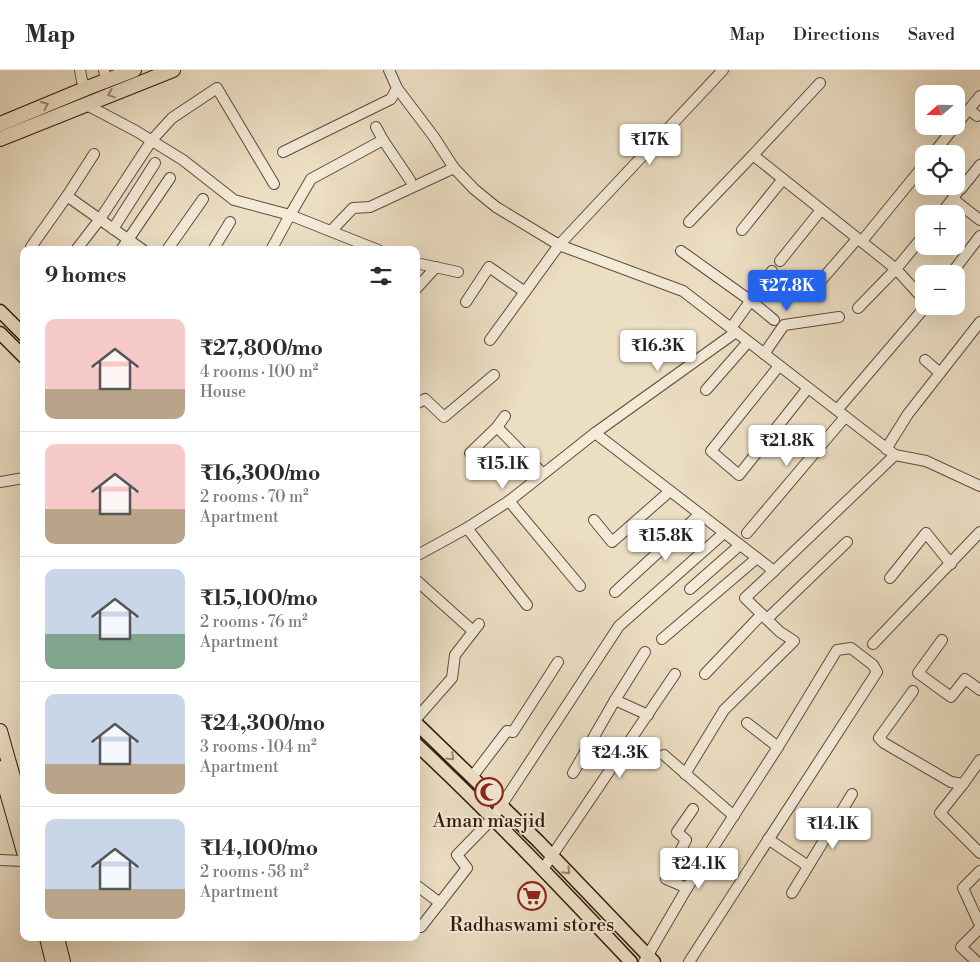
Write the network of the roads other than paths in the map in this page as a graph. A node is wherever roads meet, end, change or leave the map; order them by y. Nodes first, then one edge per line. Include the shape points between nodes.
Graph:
1 (80, 70) edge
2 (134, 70) edge
3 (173, 70) edge
4 (389, 70) edge
5 (723, 70) edge
6 (105, 75) edge
7 (820, 83) dead end
8 (87, 88) junction
9 (397, 88) junction
10 (980, 96) edge
11 (85, 104) junction
12 (965, 119) edge
13 (0, 124) edge
14 (376, 128) dead end
15 (949, 135) edge
16 (0, 138) edge
17 (152, 140) junction
18 (383, 140) junction
19 (940, 145) edge
20 (283, 152) dead end
21 (94, 154) dead end
22 (752, 155) junction
23 (154, 163) dead end
24 (980, 165) edge
25 (454, 168) junction
26 (915, 176) edge
27 (170, 178) dead end
28 (783, 179) junction
29 (410, 180) dead end
30 (965, 181) edge
31 (274, 184) dead end
32 (955, 195) edge
33 (67, 196) junction
34 (202, 199) dead end
35 (953, 199) junction
36 (948, 205) edge
37 (821, 210) junction
38 (290, 215) junction
39 (100, 219) junction
40 (980, 220) edge
41 (230, 222) dead end
42 (689, 222) dead end
43 (113, 229) junction
44 (742, 230) dead end
45 (332, 231) junction
46 (980, 236) edge
47 (128, 239) junction
48 (860, 240) junction
49 (33, 246) edge
50 (79, 246) edge
51 (124, 246) edge
52 (138, 246) edge
53 (170, 246) edge
54 (215, 246) edge
55 (273, 246) edge
56 (368, 246) edge
57 (559, 246) junction
58 (915, 246) edge
59 (681, 250) dead end
60 (780, 261) dead end
61 (420, 264) edge
62 (958, 265) edge
63 (436, 267) junction
64 (896, 270) junction
65 (772, 271) dead end
66 (458, 272) dead end
67 (818, 284) dead end
68 (420, 285) edge
69 (915, 290) edge
70 (525, 292) junction
71 (751, 301) junction
72 (466, 302) dead end
73 (858, 308) dead end
74 (0, 311) edge
75 (919, 315) edge
76 (839, 317) dead end
77 (774, 320) dead end
78 (980, 322) edge
79 (733, 330) junction
80 (20, 332) edge
81 (0, 334) edge
82 (490, 340) dead end
83 (748, 342) junction
84 (20, 353) edge
85 (764, 354) junction
86 (925, 360) dead end
87 (779, 366) junction
88 (940, 373) junction
89 (494, 375) dead end
90 (808, 388) junction
91 (706, 390) dead end
92 (420, 402) edge
93 (841, 414) junction
94 (505, 416) dead end
95 (497, 427) junction
96 (596, 433) junction
97 (886, 448) junction
98 (470, 454) dead end
99 (895, 455) junction
100 (542, 474) junction
101 (20, 479) edge
102 (0, 482) edge
103 (980, 486) edge
104 (670, 491) junction
105 (509, 502) junction
106 (700, 514) junction
107 (594, 520) dead end
108 (467, 528) junction
109 (724, 532) junction
110 (747, 532) dead end
111 (980, 532) edge
112 (847, 542) dead end
113 (740, 545) junction
114 (420, 554) edge
115 (757, 558) junction
116 (951, 564) junction
117 (774, 571) junction
118 (890, 578) dead end
119 (420, 583) edge
120 (580, 586) dead end
121 (690, 589) dead end
122 (615, 592) dead end
123 (527, 605) dead end
124 (764, 616) junction
125 (662, 639) dead end
126 (942, 640) dead end
127 (873, 644) dead end
128 (645, 652) dead end
129 (558, 662) dead end
130 (675, 674) dead end
131 (705, 674) dead end
132 (980, 690) edge
133 (913, 691) dead end
134 (615, 700) junction
135 (420, 714) edge
136 (648, 715) junction
137 (747, 724) dead end
138 (420, 727) edge
139 (0, 731) edge
140 (778, 747) junction
141 (420, 748) edge
142 (664, 755) dead end
143 (980, 760) edge
144 (0, 768) edge
145 (573, 773) dead end
146 (686, 774) junction
147 (472, 777) junction
148 (962, 784) junction
149 (852, 794) dead end
150 (20, 802) edge
151 (502, 806) junction
152 (693, 808) dead end
153 (734, 816) junction
154 (493, 818) junction
155 (20, 838) edge
156 (768, 839) junction
157 (980, 853) edge
158 (552, 856) junction
159 (0, 860) edge
160 (20, 861) edge
161 (808, 866) junction
162 (543, 869) junction
163 (980, 871) edge
164 (420, 888) edge
165 (687, 888) junction
166 (792, 893) dead end
167 (440, 903) junction
168 (421, 927) dead end
169 (980, 927) edge
170 (48, 941) edge
171 (58, 941) edge
172 (649, 960) edge
173 (53, 962) edge
174 (63, 962) edge
175 (631, 962) edge
176 (689, 962) edge
177 (977, 962) edge

1 - 8 street
2 - 6 highway
3 -> 11 highway
4 - 9 street
5 - 57 street
6 - 8 highway
7 - 22 street
13 -> 8 highway
9 - 20 street via 392,99
9 - 25 street
10 - 12 street via 973,112
11 - 16 highway
11 - 17 street
14 - 18 street
15 - 19 street
17 - 31 street via 172,118 218,88
17 - 38 street via 234,200
17 - 39 street
18 - 29 street
18 - 38 street via 311,179
21 - 33 street
22 - 28 street
22 - 42 street
23 - 43 street
24 - 30 street
25 - 45 street via 370,207 353,208
25 - 57 street via 496,207
26 - 48 street
27 - 47 street
28 - 37 street
28 - 44 street
32 - 35 street
33 - 39 street
33 - 49 street
34 - 53 street
35 - 36 street
35 - 40 street
37 - 48 street
37 - 60 street
38 - 45 street
38 - 55 street
39 - 43 street
39 - 50 street
41 - 54 street
43 - 47 street
45 - 56 street
46 - 62 street
47 - 51 street
47 - 52 street
48 - 64 street
48 - 67 street
57 - 70 street
57 - 79 street via 683,291
58 - 64 street
59 - 71 street
61 - 63 street
63 - 66 street
63 - 68 street
64 - 69 street
64 - 73 street
65 - 71 street
70 - 72 street via 489,267
70 - 82 street
71 - 77 street
71 - 79 street
74 - 80 main road
75 - 93 street
76 - 85 street via 784,325
78 - 88 street
79 - 83 street
79 - 96 street
81 - 84 main road
83 - 85 street
83 - 91 street
85 - 87 street
86 - 88 street
87 - 90 street
87 - 90 street via 710,451 739,475
88 - 97 street
89 - 92 street via 444,417 426,399
90 - 93 street
93 - 97 street
93 - 110 street
94 - 95 street
95 - 98 street
95 - 100 street
96 - 100 street
96 - 104 street
97 - 99 street
99 - 103 street via 926,461
99 - 117 street
100 - 105 street
101 - 102 street
104 - 106 street
104 - 107 street via 612,542
105 - 108 street
105 - 120 street
106 - 109 street
106 - 122 street
108 - 114 street
108 - 123 street
109 - 113 street
109 - 151 street via 619,626
111 - 116 street
112 - 124 street
113 - 115 street
113 - 121 street
115 - 117 street
115 - 125 street
116 - 118 street via 926,533
116 - 127 street
117 - 124 street via 745,598
119 - 135 street via 476,628 455,655 452,678
124 - 131 street
124 - 146 street via 794,641 724,710
126 - 132 street via 918,673 951,697 965,679
128 - 134 street
129 - 147 street via 513,732 507,731
130 - 136 street
133 - 148 street via 879,738 951,782
134 - 136 street
134 - 145 street
136 - 158 street
137 - 140 street
138 -> 147 main road
139 - 150 highway
140 - 153 street
140 - 156 street via 837,650 851,648 873,665 876,672 872,680
141 - 154 main road
142 - 146 street
143 - 148 street
144 - 155 highway
146 - 153 street
147 - 151 main road
148 - 157 street via 940,813
149 - 161 street
151 - 154 street
151 - 158 main road
152 - 165 street via 677,832 686,840 666,878
153 - 165 street
154 - 162 main road
154 - 167 street via 456,855 467,868
156 - 161 street
156 - 176 street
158 - 162 street
158 -> 172 main road
159 - 160 street
161 - 166 street
162 - 175 main road
163 - 169 street via 963,888
164 - 167 street
165 - 172 street
167 - 168 street
169 - 177 street via 961,947
170 - 173 highway
171 - 174 highway

